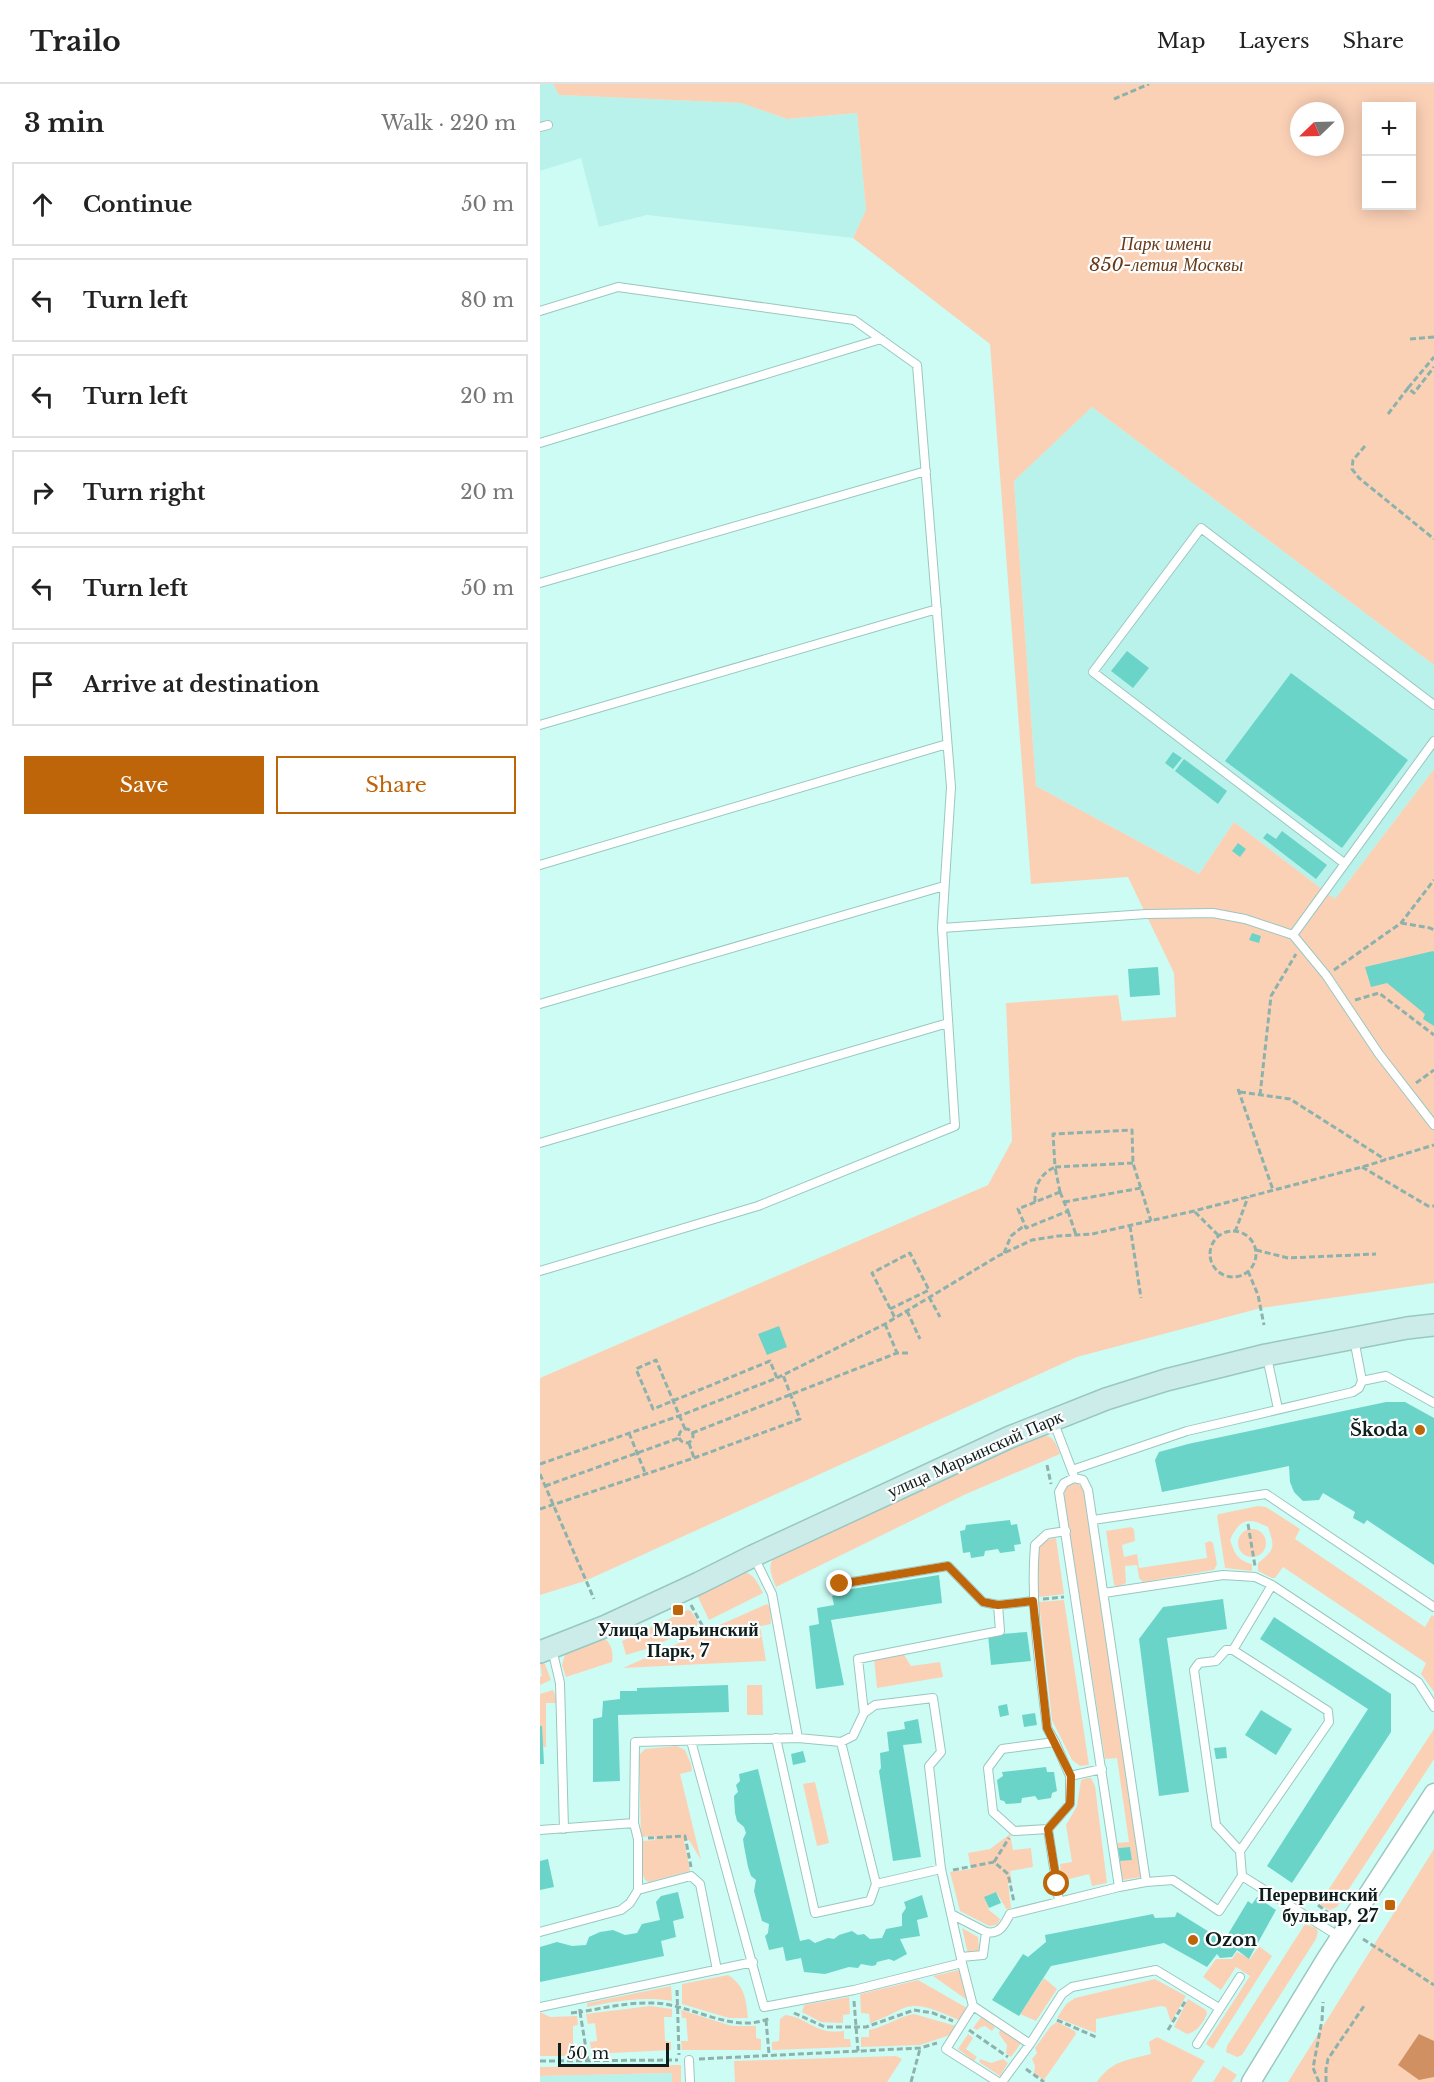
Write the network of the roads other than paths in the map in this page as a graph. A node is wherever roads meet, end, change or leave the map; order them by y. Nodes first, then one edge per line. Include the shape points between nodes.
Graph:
1 (540, 311) edge
2 (881, 339) junction
3 (540, 443) edge
4 (926, 471) junction
5 (540, 583) edge
6 (936, 609) junction
7 (1434, 705) edge
8 (540, 725) edge
9 (1434, 741) edge
10 (947, 744) junction
11 (1344, 863) junction
12 (540, 865) edge
13 (944, 886) junction
14 (942, 927) junction
15 (1293, 935) junction
16 (540, 1004) edge
17 (948, 1023) junction
18 (1434, 1125) edge
19 (540, 1143) edge
20 (540, 1271) edge
21 (1434, 1325) edge
22 (1353, 1337) junction
23 (1266, 1355) junction
24 (1362, 1381) junction
25 (1434, 1403) edge
26 (1278, 1409) junction
27 (1053, 1418) junction
28 (1073, 1474) junction
29 (1093, 1520) junction
30 (1066, 1531) junction
31 (753, 1556) junction
32 (840, 1584) dead end
33 (1272, 1585) junction
34 (1104, 1593) junction
35 (1033, 1601) junction
36 (998, 1605) junction
37 (1434, 1607) edge
38 (546, 1650) edge
39 (1233, 1650) junction
40 (1434, 1707) edge
41 (864, 1713) junction
42 (776, 1738) junction
43 (798, 1738) junction
44 (691, 1741) junction
45 (841, 1742) junction
46 (1055, 1742) junction
47 (1102, 1769) junction
48 (1071, 1776) junction
49 (1434, 1793) edge
50 (634, 1823) junction
51 (564, 1829) junction
52 (1048, 1829) junction
53 (540, 1830) edge
54 (1240, 1851) junction
55 (942, 1871) junction
56 (1242, 1876) junction
57 (1146, 1882) junction
58 (876, 1884) junction
59 (1119, 1887) junction
60 (638, 1890) junction
61 (1059, 1901) junction
62 (953, 1915) junction
63 (540, 1932) edge
64 (986, 1932) junction
65 (1340, 1936) junction
66 (962, 1960) junction
67 (753, 1962) junction
68 (717, 1970) junction
69 (1240, 1977) dead end
70 (973, 2006) junction
71 (542, 2007) edge
72 (1219, 2008) junction
73 (1030, 2044) junction
74 (1197, 2044) dead end
75 (689, 2060) road end
76 (690, 2082) edge
77 (1000, 2082) edge
78 (1251, 2082) edge

1 - 2 lane via 618,287 854,320
2 - 3 lane
2 - 4 lane via 917,366
4 - 5 lane
4 - 6 lane
6 - 8 lane
6 - 10 lane
7 - 11 lane via 1201,528 1093,672
9 - 11 lane
10 - 12 lane
10 - 13 lane via 951,787
11 - 15 lane
13 - 14 lane
13 - 16 lane
14 - 15 lane via 1214,913
14 - 17 lane
15 - 18 lane
17 - 19 lane
17 - 20 lane via 955,1126 758,1206
21 - 22 main road, улица Марьинский Парк
22 - 23 main road, улица Марьинский Парк
22 - 24 lane
23 - 26 lane
23 - 27 main road, улица Марьинский Парк via 1158,1383
24 - 25 lane via 1386,1376
24 - 26 lane via 1353,1392
26 - 28 lane via 1187,1431
27 - 28 lane
27 - 31 main road, улица Марьинский Парк
28 - 29 lane via 1083,1480 1088,1490
28 - 30 lane via 1059,1492
29 - 34 lane
29 - 37 lane via 1266,1494
30 - 35 lane via 1047,1534 1035,1545
30 - 47 lane
31 - 38 main road, улица Марьинский Парк via 699,1584
31 - 43 lane via 772,1594
32 - 36 lane via 948,1566 983,1602
33 - 34 lane via 1255,1577 1223,1575
33 - 39 lane
33 - 40 lane via 1418,1682
34 - 57 lane
35 - 36 lane
35 - 46 lane via 1047,1728
36 - 41 lane via 1000,1631 858,1659
38 - 51 lane via 560,1683
39 - 54 lane via 1226,1650 1216,1661 1199,1663 1194,1670 1216,1825
39 - 54 lane via 1328,1711 1329,1722
41 - 45 lane via 853,1736
41 - 55 lane via 874,1705 933,1698 941,1752 929,1766
42 - 43 lane
42 - 44 lane
42 - 58 lane via 815,1913 870,1901
43 - 45 lane
44 - 50 lane via 635,1742
44 - 67 lane
45 - 58 lane
46 - 48 lane
46 - 52 lane via 1002,1749 988,1768 993,1812 1014,1831
47 - 48 lane
47 - 59 lane
48 - 52 lane via 1070,1804
49 - 65 street
50 - 51 lane
50 - 60 lane via 638,1839
51 - 53 lane
52 - 61 lane
54 - 56 lane
55 - 58 lane
55 - 62 lane
56 - 57 lane via 1220,1911 1173,1880
56 - 65 lane
57 - 59 lane
59 - 61 lane
60 - 63 lane via 621,1910
60 - 68 lane via 691,1876 700,1884
61 - 64 lane via 1010,1914 1000,1930
62 - 64 lane
62 - 66 lane
64 - 66 lane via 983,1955
65 - 78 street
66 - 67 lane via 854,1990 764,2007
66 - 70 lane
67 - 68 lane
68 - 71 lane
69 - 72 lane
70 - 73 lane
70 - 77 lane via 946,2049
72 - 73 lane via 1156,1970 1072,1987 1062,1994
72 - 74 lane
73 - 77 lane
75 - 76 lane

